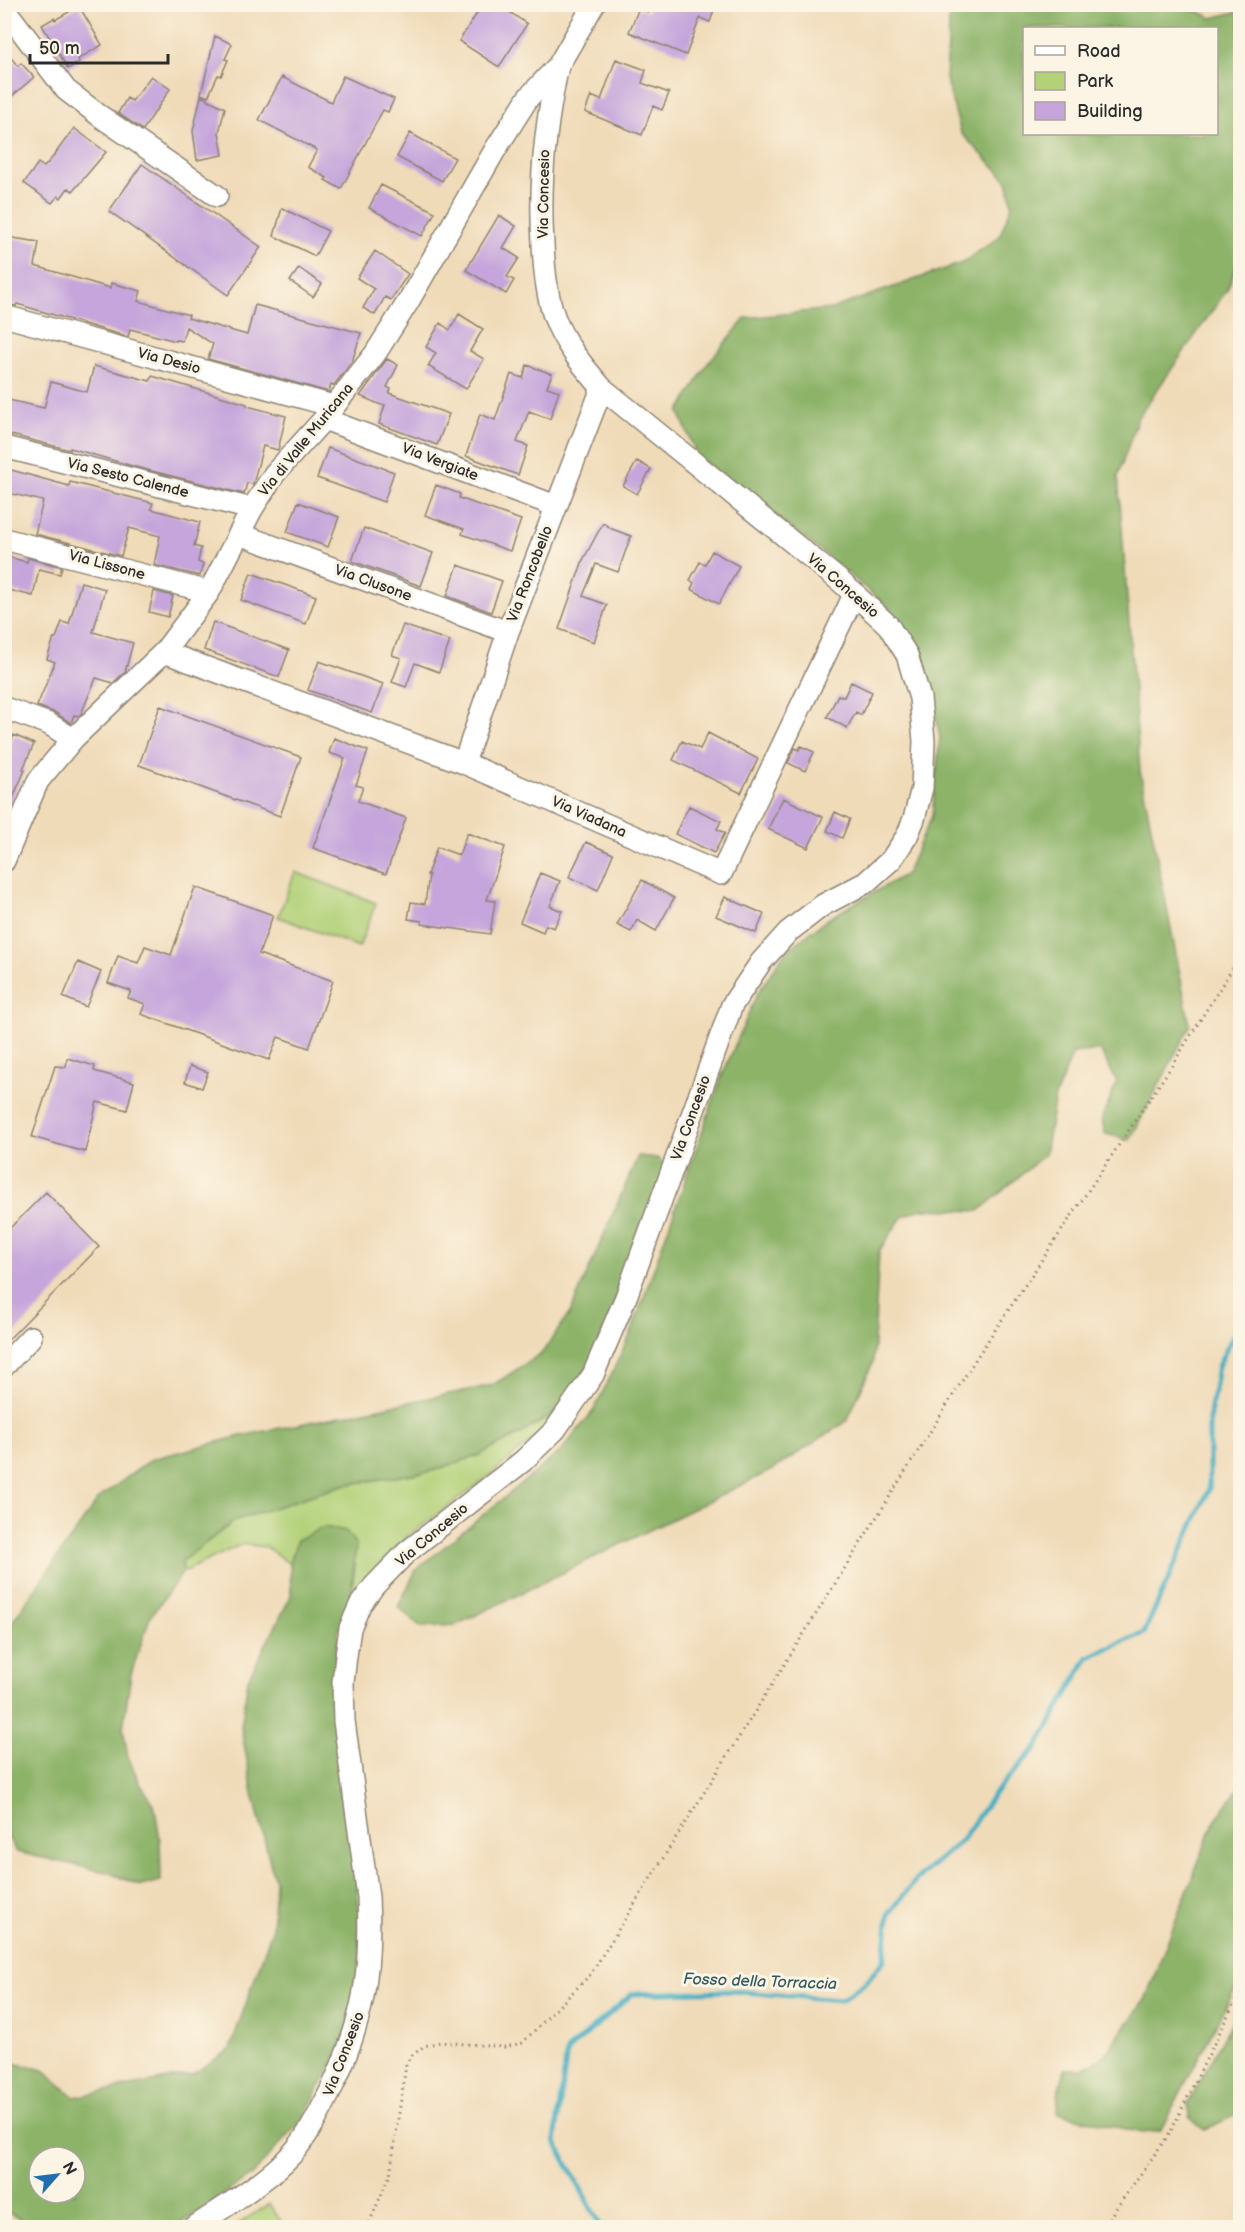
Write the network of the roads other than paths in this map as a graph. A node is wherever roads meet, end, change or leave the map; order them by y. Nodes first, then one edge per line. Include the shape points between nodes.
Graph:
1 (594, 4) edge
2 (4, 8) edge
3 (558, 66) junction
4 (217, 196) dead end
5 (4, 316) edge
6 (602, 388) junction
7 (329, 412) junction
8 (4, 447) edge
9 (556, 506) junction
10 (252, 509) junction
11 (239, 534) junction
12 (4, 539) edge
13 (209, 592) junction
14 (855, 593) junction
15 (508, 632) junction
16 (164, 652) junction
17 (4, 708) edge
18 (73, 739) junction
19 (465, 763) junction
20 (4, 861) edge
21 (31, 1337) dead end
22 (4, 1366) edge
23 (193, 2228) edge

1 - 3 street, Via di Valle Muricana
2 - 4 street via 56,78 77,99
3 - 6 street, Via Concesio via 543,166 546,278 561,332
3 - 7 street, Via di Valle Muricana via 519,112 375,354
5 - 7 street, Via Desio
6 - 9 street, Via Roncobello
6 - 14 street, Via Concesio
7 - 9 street, Via Vergiate
7 - 10 street, Via di Valle Muricana via 276,473
8 - 10 street, Via Sesto Calende
9 - 15 street, Via Roncobello
10 - 11 street, Via di Valle Muricana
11 - 13 street, Via di Valle Muricana
11 - 15 street, Via Clusone
12 - 13 street, Via Lissone
13 - 16 street, Via di Valle Muricana
14 - 19 street, Via Viadana via 721,874
14 - 23 street, Via Concesio via 898,639 917,686 924,758 914,819 885,866 788,932 761,962 732,1005 626,1298 593,1375 555,1431 407,1552 360,1605 350,1628 343,1682 344,1721 368,1897 367,1977 356,2029 325,2102 297,2147 259,2182
15 - 19 street, Via Roncobello
16 - 18 street, Via di Valle Muricana
16 - 19 street, Via Viadana
17 - 18 street via 49,724
18 - 20 street, Via di Valle Muricana via 38,781
21 - 22 street

